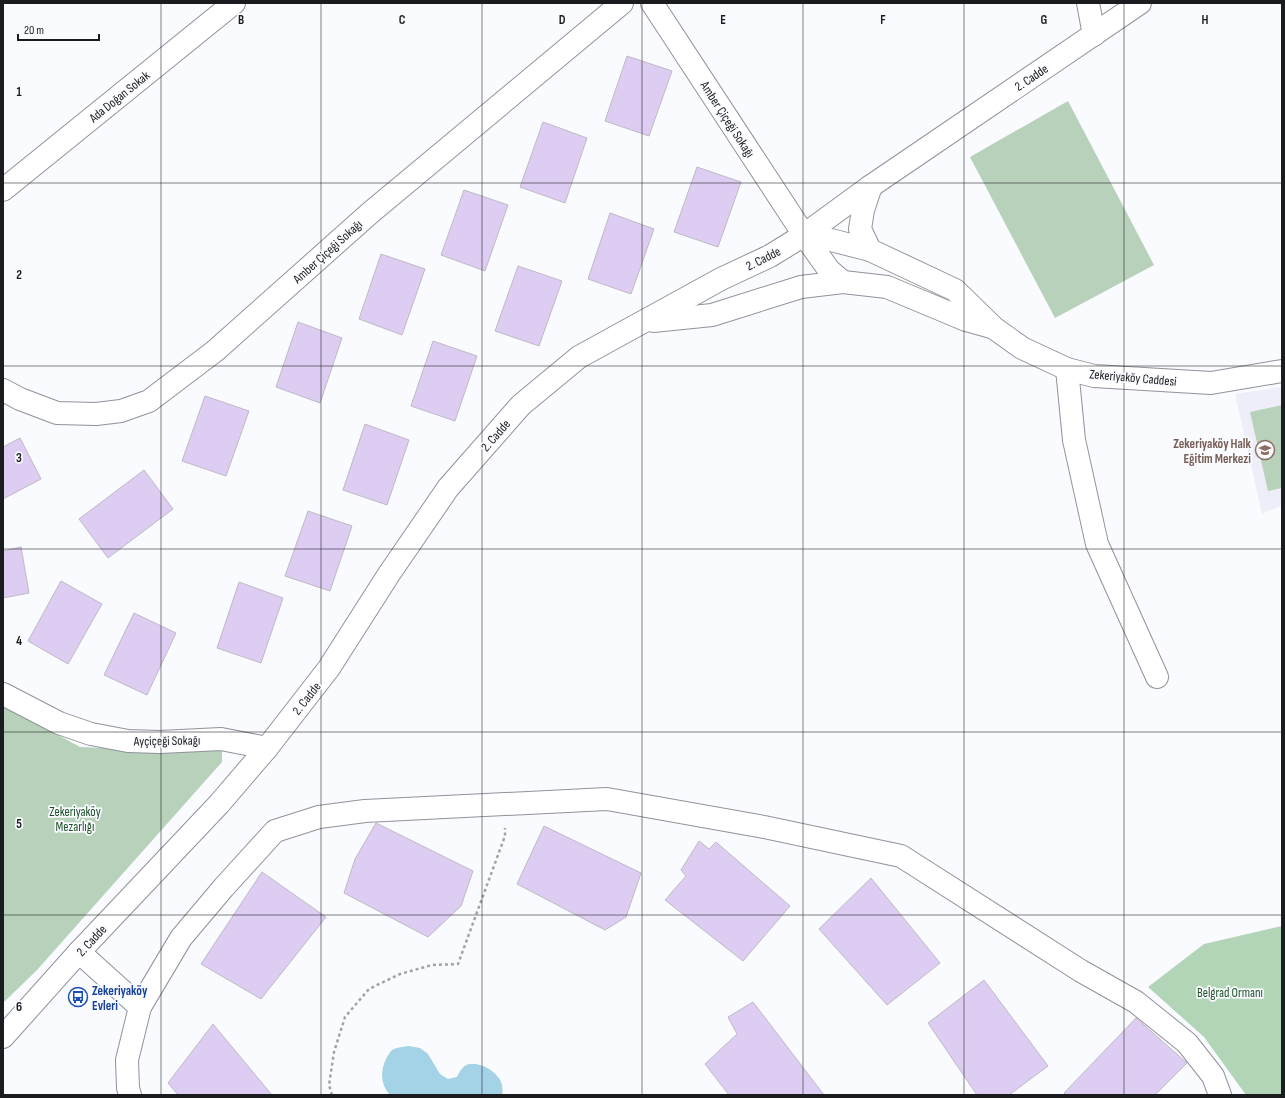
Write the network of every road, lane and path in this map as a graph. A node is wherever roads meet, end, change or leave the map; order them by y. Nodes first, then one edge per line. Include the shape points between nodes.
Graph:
1 (234, 3) edge
2 (622, 3) edge
3 (652, 3) edge
4 (1088, 3) edge
5 (1140, 3) edge
6 (1094, 35) junction
7 (871, 186) junction
8 (3, 190) edge
9 (804, 235) junction
10 (870, 250) junction
11 (843, 282) junction
12 (645, 321) junction
13 (994, 328) junction
14 (1067, 369) junction
15 (1282, 371) edge
16 (3, 390) edge
17 (1157, 677) dead end
18 (3, 694) edge
19 (267, 748) junction
20 (504, 804) junction
21 (79, 952) junction
22 (140, 1007) junction
23 (3, 1037) edge
24 (130, 1095) edge
25 (332, 1095) edge
26 (1220, 1095) edge

1 - 8 street, Ada Doğan Sokak
2 - 16 street, Amber Çiçeği Sokağı via 370,213 215,351 149,400 121,411 96,414 57,413
3 - 9 street, Amber Çiçeği Sokağı
4 - 6 street
5 - 6 street, 2. Cadde
6 - 7 street, 2. Cadde
7 - 9 street, 2. Cadde
7 - 10 street via 862,210 860,229
9 - 10 street
9 - 11 street, Amber Çiçeği Sokağı via 829,270
9 - 12 street, 2. Cadde via 770,256 721,279
10 - 13 street via 955,290
11 - 12 street via 801,287 712,315
11 - 13 street via 887,287 966,320
12 - 19 street, 2. Cadde via 579,357 521,405 448,488 329,668
13 - 14 street, Zekeriyaköy Caddesi via 1022,348
14 - 15 street, Zekeriyaköy Caddesi via 1094,376 1211,383
14 - 17 street via 1074,440 1096,544
18 - 19 street, Ayçiçeği Sokağı via 59,722 91,734 128,741 221,739
19 - 21 street, 2. Cadde via 219,804
20 - 22 street via 365,810 319,817 275,831 181,938
20 - 25 path via 505,836 458,964 432,964 400,974 369,989 345,1017 334,1052 329,1085
20 - 26 street via 607,799 764,827 901,856 1081,971 1136,1002 1187,1043 1213,1076
21 - 22 street
21 - 23 street, 2. Cadde
22 - 24 street via 127,1060

